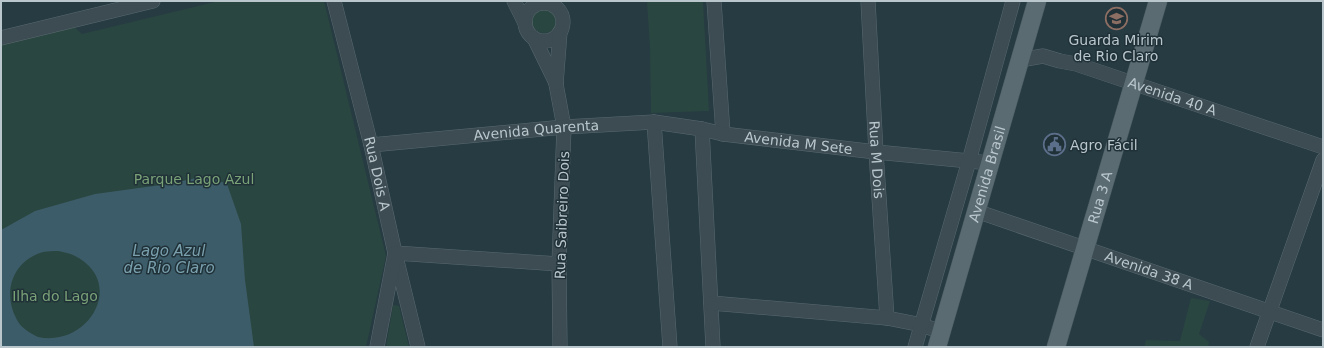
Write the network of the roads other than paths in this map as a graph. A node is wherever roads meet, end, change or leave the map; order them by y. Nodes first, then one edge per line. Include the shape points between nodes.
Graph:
1 (153, 1) edge
2 (334, 1) edge
3 (514, 1) edge
4 (714, 1) edge
5 (868, 1) edge
6 (1013, 1) edge
7 (1158, 1) edge
8 (1033, 2) edge
9 (561, 8) edge
10 (527, 17) junction
11 (560, 32) junction
12 (1, 38) edge
13 (534, 38) junction
14 (1020, 60) junction
15 (556, 84) junction
16 (1134, 84) junction
17 (654, 122) junction
18 (564, 127) junction
19 (702, 129) junction
20 (723, 134) junction
21 (371, 145) junction
22 (1323, 147) edge
23 (876, 152) junction
24 (1323, 160) edge
25 (969, 161) junction
26 (990, 163) junction
27 (976, 211) junction
28 (1085, 250) junction
29 (395, 253) junction
30 (559, 264) junction
31 (711, 304) junction
32 (1270, 312) junction
33 (887, 318) junction
34 (922, 325) junction
35 (1323, 330) edge
36 (939, 339) edge
37 (377, 347) edge
38 (418, 347) edge
39 (560, 347) edge
40 (670, 347) edge
41 (713, 347) edge
42 (915, 347) edge
43 (1056, 347) edge
44 (1258, 347) edge

1 - 12 street
2 - 21 street, Rua Dois A
3 - 10 street
4 - 20 street
5 - 23 street, Rua M Dois
6 - 25 street, Avenida Brasil
7 - 16 main road, Rua 3 A
8 - 14 main road, Avenida Brasil
9 - 10 street via 557,9 546,3 539,4 533,6
9 - 11 street
10 - 13 street via 526,29
11 - 13 street via 551,39
11 - 15 street, Rua Saibreiro Dois
13 - 15 street, Rua Saibreiro Dois
14 - 16 street, Avenida 40 A via 1043,56 1076,64
14 - 26 main road, Avenida Brasil
15 - 18 street, Rua Saibreiro Dois
16 - 22 street, Avenida 40 A
16 - 28 main road, Rua 3 A
17 - 18 street, Avenida Quarenta
17 - 19 street, Avenida Quarenta
17 - 40 street
18 - 21 street, Avenida Quarenta
18 - 30 street, Rua Saibreiro Dois
19 - 20 street, Avenida M Sete
19 - 31 street
20 - 23 street, Avenida M Sete
21 - 29 street, Rua Dois A
23 - 25 street, Avenida M Sete
23 - 33 street, Rua M Dois
24 - 32 street
25 - 26 street, Avenida M Sete
25 - 34 street, Avenida Brasil
26 - 27 main road, Avenida Brasil
27 - 28 street, Avenida 38 A
27 - 36 main road, Avenida Brasil
28 - 32 street, Avenida 38 A
28 - 43 main road, Rua 3 A
29 - 30 street
29 - 37 street
29 - 38 street, Rua Dois A
30 - 39 street, Rua Saibreiro Dois
31 - 33 street
31 - 41 street
32 - 35 street, Avenida 38 A
32 - 44 street
33 - 34 street
34 - 36 street
34 - 42 street, Avenida Brasil

